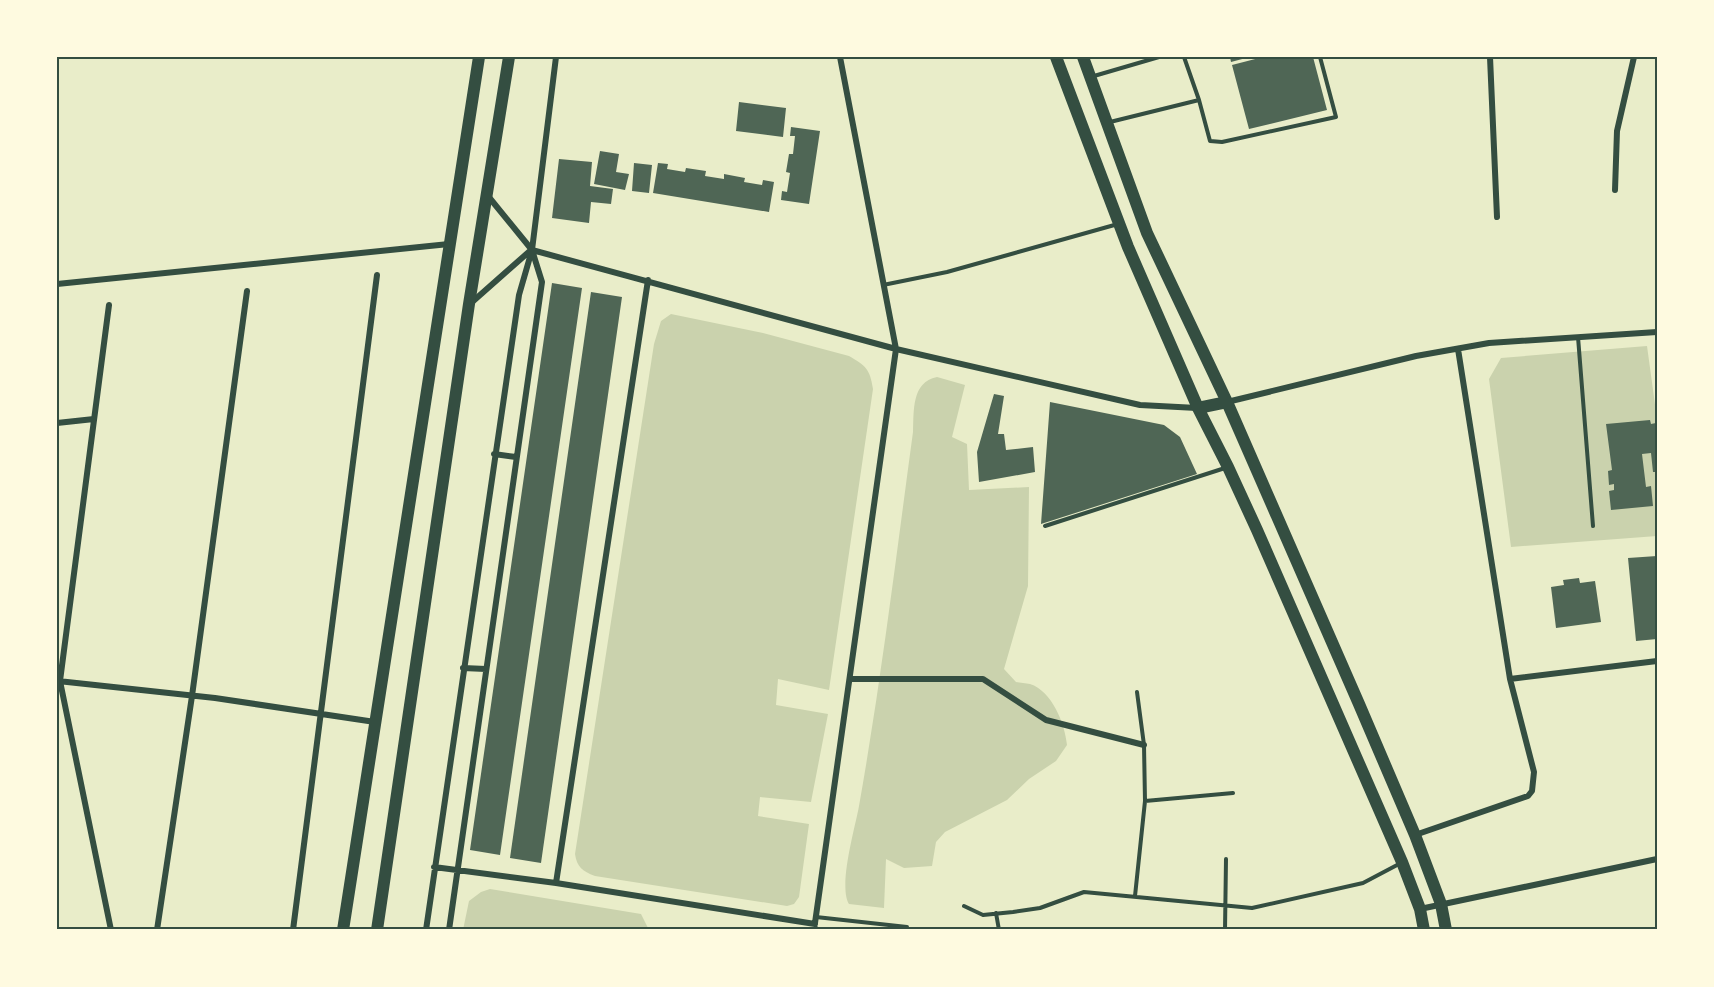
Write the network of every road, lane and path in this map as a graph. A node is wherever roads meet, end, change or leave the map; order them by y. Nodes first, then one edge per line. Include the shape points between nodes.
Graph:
1 (479, 57) edge
2 (509, 57) edge
3 (556, 57) edge
4 (840, 57) edge
5 (1056, 57) edge
6 (1083, 57) edge
7 (1159, 57) edge
8 (1184, 57) edge
9 (1320, 57) edge
10 (1490, 57) edge
11 (1634, 57) edge
12 (1090, 77) junction
13 (1199, 100) junction
14 (1107, 123) junction
15 (1615, 190) dead end
16 (488, 195) junction
17 (1497, 217) dead end
18 (1119, 223) junction
19 (449, 244) junction
20 (532, 250) junction
21 (377, 275) dead end
22 (648, 280) junction
23 (57, 284) edge
24 (884, 285) junction
25 (247, 291) dead end
26 (469, 304) junction
27 (109, 305) dead end
28 (1657, 332) edge
29 (1578, 336) junction
30 (896, 349) junction
31 (1458, 349) junction
32 (1227, 402) junction
33 (1198, 408) junction
34 (94, 419) junction
35 (57, 423) edge
36 (494, 454) junction
37 (516, 457) junction
38 (1228, 467) junction
39 (1045, 526) dead end
40 (1593, 526) dead end
41 (1657, 661) edge
42 (463, 668) junction
43 (486, 669) junction
44 (851, 679) junction
45 (1510, 679) junction
46 (59, 681) edge
47 (1137, 692) dead end
48 (192, 696) junction
49 (322, 714) junction
50 (375, 722) junction
51 (1144, 745) junction
52 (1233, 793) dead end
53 (1145, 801) junction
54 (1415, 835) junction
55 (1226, 859) dead end
56 (1657, 859) edge
57 (1402, 862) junction
58 (434, 867) junction
59 (457, 870) junction
60 (556, 883) junction
61 (1135, 896) junction
62 (1441, 904) junction
63 (1225, 905) junction
64 (964, 906) dead end
65 (1420, 909) junction
66 (996, 914) junction
67 (815, 924) edge
68 (111, 930) edge
69 (157, 930) edge
70 (293, 930) edge
71 (343, 930) edge
72 (377, 930) edge
73 (426, 930) edge
74 (449, 930) edge
75 (907, 930) edge
76 (999, 930) edge
77 (1225, 930) edge
78 (1424, 930) edge
79 (1446, 930) edge

1 - 19 main road
2 - 16 main road
3 - 20 street
4 - 24 street
5 - 18 main road
6 - 12 main road
7 - 12 lane
8 - 13 lane
9 - 13 lane via 1336,117 1222,142 1210,141
10 - 17 street
11 - 15 street via 1617,131
12 - 14 main road
13 - 14 lane
14 - 32 main road via 1147,233
16 - 20 street
16 - 26 main road
18 - 24 lane via 988,261
18 - 33 main road
19 - 23 street
19 - 50 main road
20 - 22 street
20 - 26 street
20 - 36 street via 519,295
20 - 37 street via 542,282
21 - 49 street
22 - 30 street
22 - 60 street
24 - 30 street
25 - 48 street
26 - 72 main road
27 - 34 street
28 - 29 street
29 - 31 street
29 - 40 lane
30 - 33 street via 1140,405
30 - 44 street
31 - 32 street
31 - 45 street
32 - 33 main road
32 - 54 main road
33 - 38 main road
34 - 35 street
34 - 46 street
36 - 37 street
36 - 42 street
37 - 43 street
38 - 39 lane
38 - 57 main road
41 - 45 street
42 - 43 street
42 - 58 street
43 - 59 street
44 - 51 street via 983,679 1046,720
44 - 67 street
45 - 54 street via 1534,772 1532,790 1528,796
46 - 48 street
46 - 68 street
47 - 51 lane
48 - 49 street
48 - 69 street
49 - 50 street
49 - 70 street
50 - 71 main road
51 - 53 lane
52 - 53 lane
53 - 61 lane
54 - 62 main road
55 - 63 lane
56 - 62 street
57 - 63 lane via 1363,883 1252,908
57 - 65 main road
58 - 59 street
58 - 73 street
59 - 60 street
59 - 74 street
60 - 67 street
61 - 63 lane
61 - 66 lane via 1084,892 1040,908
62 - 65 street
62 - 79 main road
63 - 77 lane
64 - 66 lane via 983,915
65 - 78 main road
66 - 76 lane
67 - 75 lane

